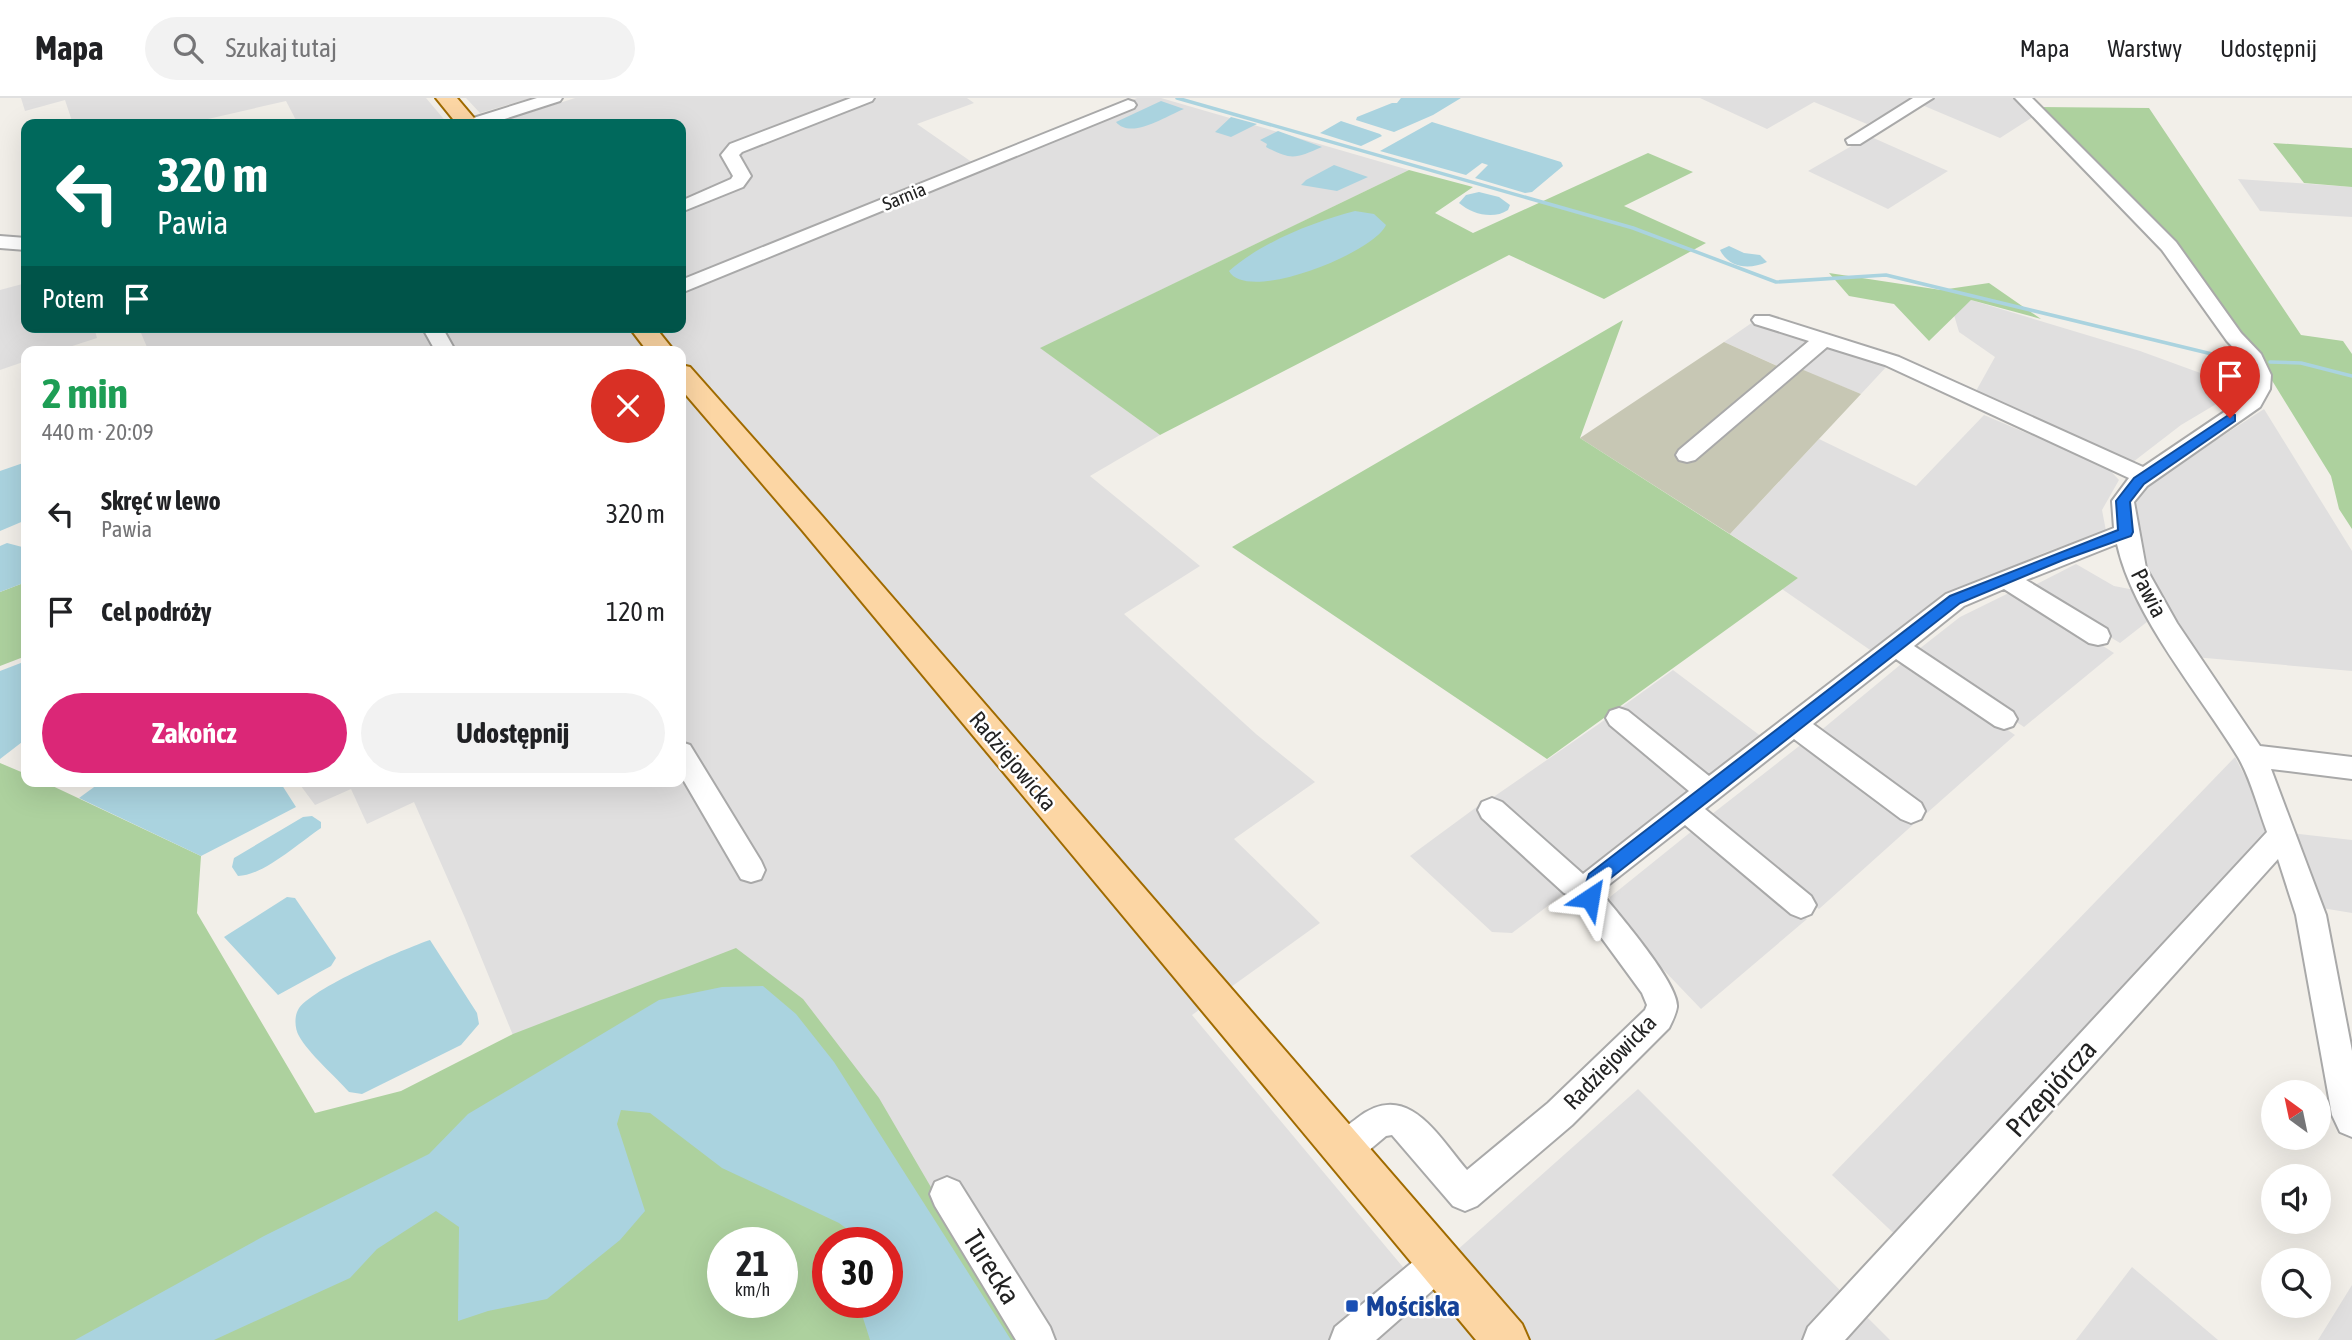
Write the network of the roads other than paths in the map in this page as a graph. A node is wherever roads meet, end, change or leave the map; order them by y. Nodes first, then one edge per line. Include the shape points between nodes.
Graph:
1 (446, 98) edge
2 (554, 98) edge
3 (866, 98) edge
4 (1925, 98) edge
5 (2023, 98) edge
6 (1128, 105) dead end
7 (464, 119) edge
8 (489, 119) edge
9 (1854, 140) dead end
10 (686, 205) edge
11 (0, 242) edge
12 (21, 244) edge
13 (686, 285) edge
14 (1762, 320) dead end
15 (1824, 340) junction
16 (686, 379) edge
17 (1687, 456) dead end
18 (2145, 477) junction
19 (2126, 532) junction
20 (2004, 579) junction
21 (2098, 636) dead end
22 (1894, 645) junction
23 (1619, 718) dead end
24 (2004, 719) dead end
25 (1793, 724) junction
26 (2252, 756) junction
27 (686, 761) edge
28 (2352, 768) edge
29 (1708, 791) junction
30 (1685, 809) junction
31 (1492, 810) dead end
32 (1911, 811) dead end
33 (2281, 836) junction
34 (751, 870) dead end
35 (1590, 890) junction
36 (1801, 905) dead end
37 (2352, 1121) edge
38 (1343, 1150) junction
39 (947, 1194) dead end
40 (1439, 1262) junction
41 (1037, 1340) edge
42 (1348, 1340) edge
43 (1506, 1340) edge
44 (1821, 1340) edge

1 - 7 main road
2 - 8 street
3 - 10 street via 736,148 730,156 741,171 737,183
4 - 9 street
5 - 18 street, Pawia via 2169,246 2254,358 2261,375 2253,402
6 - 13 street, Sarnia
11 - 12 street
14 - 15 street
15 - 17 street
15 - 18 street via 1892,361
16 - 38 main road, Radziejowicka
18 - 19 street, Pawia via 2123,501
19 - 20 street
19 - 26 street, Pawia via 2134,568 2164,622
20 - 21 street
20 - 22 street via 1955,600
22 - 24 street
22 - 25 street
23 - 29 street
25 - 29 street
25 - 32 street
26 - 28 street
26 - 33 street, Pawia
27 - 34 street
29 - 30 street
30 - 35 street via 1595,879
30 - 36 street
31 - 35 street via 1574,884
33 - 37 street, Pawia via 2311,915
33 - 44 street, Przepiórcza
35 - 38 street, Radziejowicka via 1590,898 1654,985 1662,1006 1658,1018 1560,1114 1465,1194 1407,1125 1393,1119 1380,1121
38 - 40 main road, Radziejowicka
39 - 41 street, Turecka
40 - 42 street
40 - 43 main road, Radziejowicka

